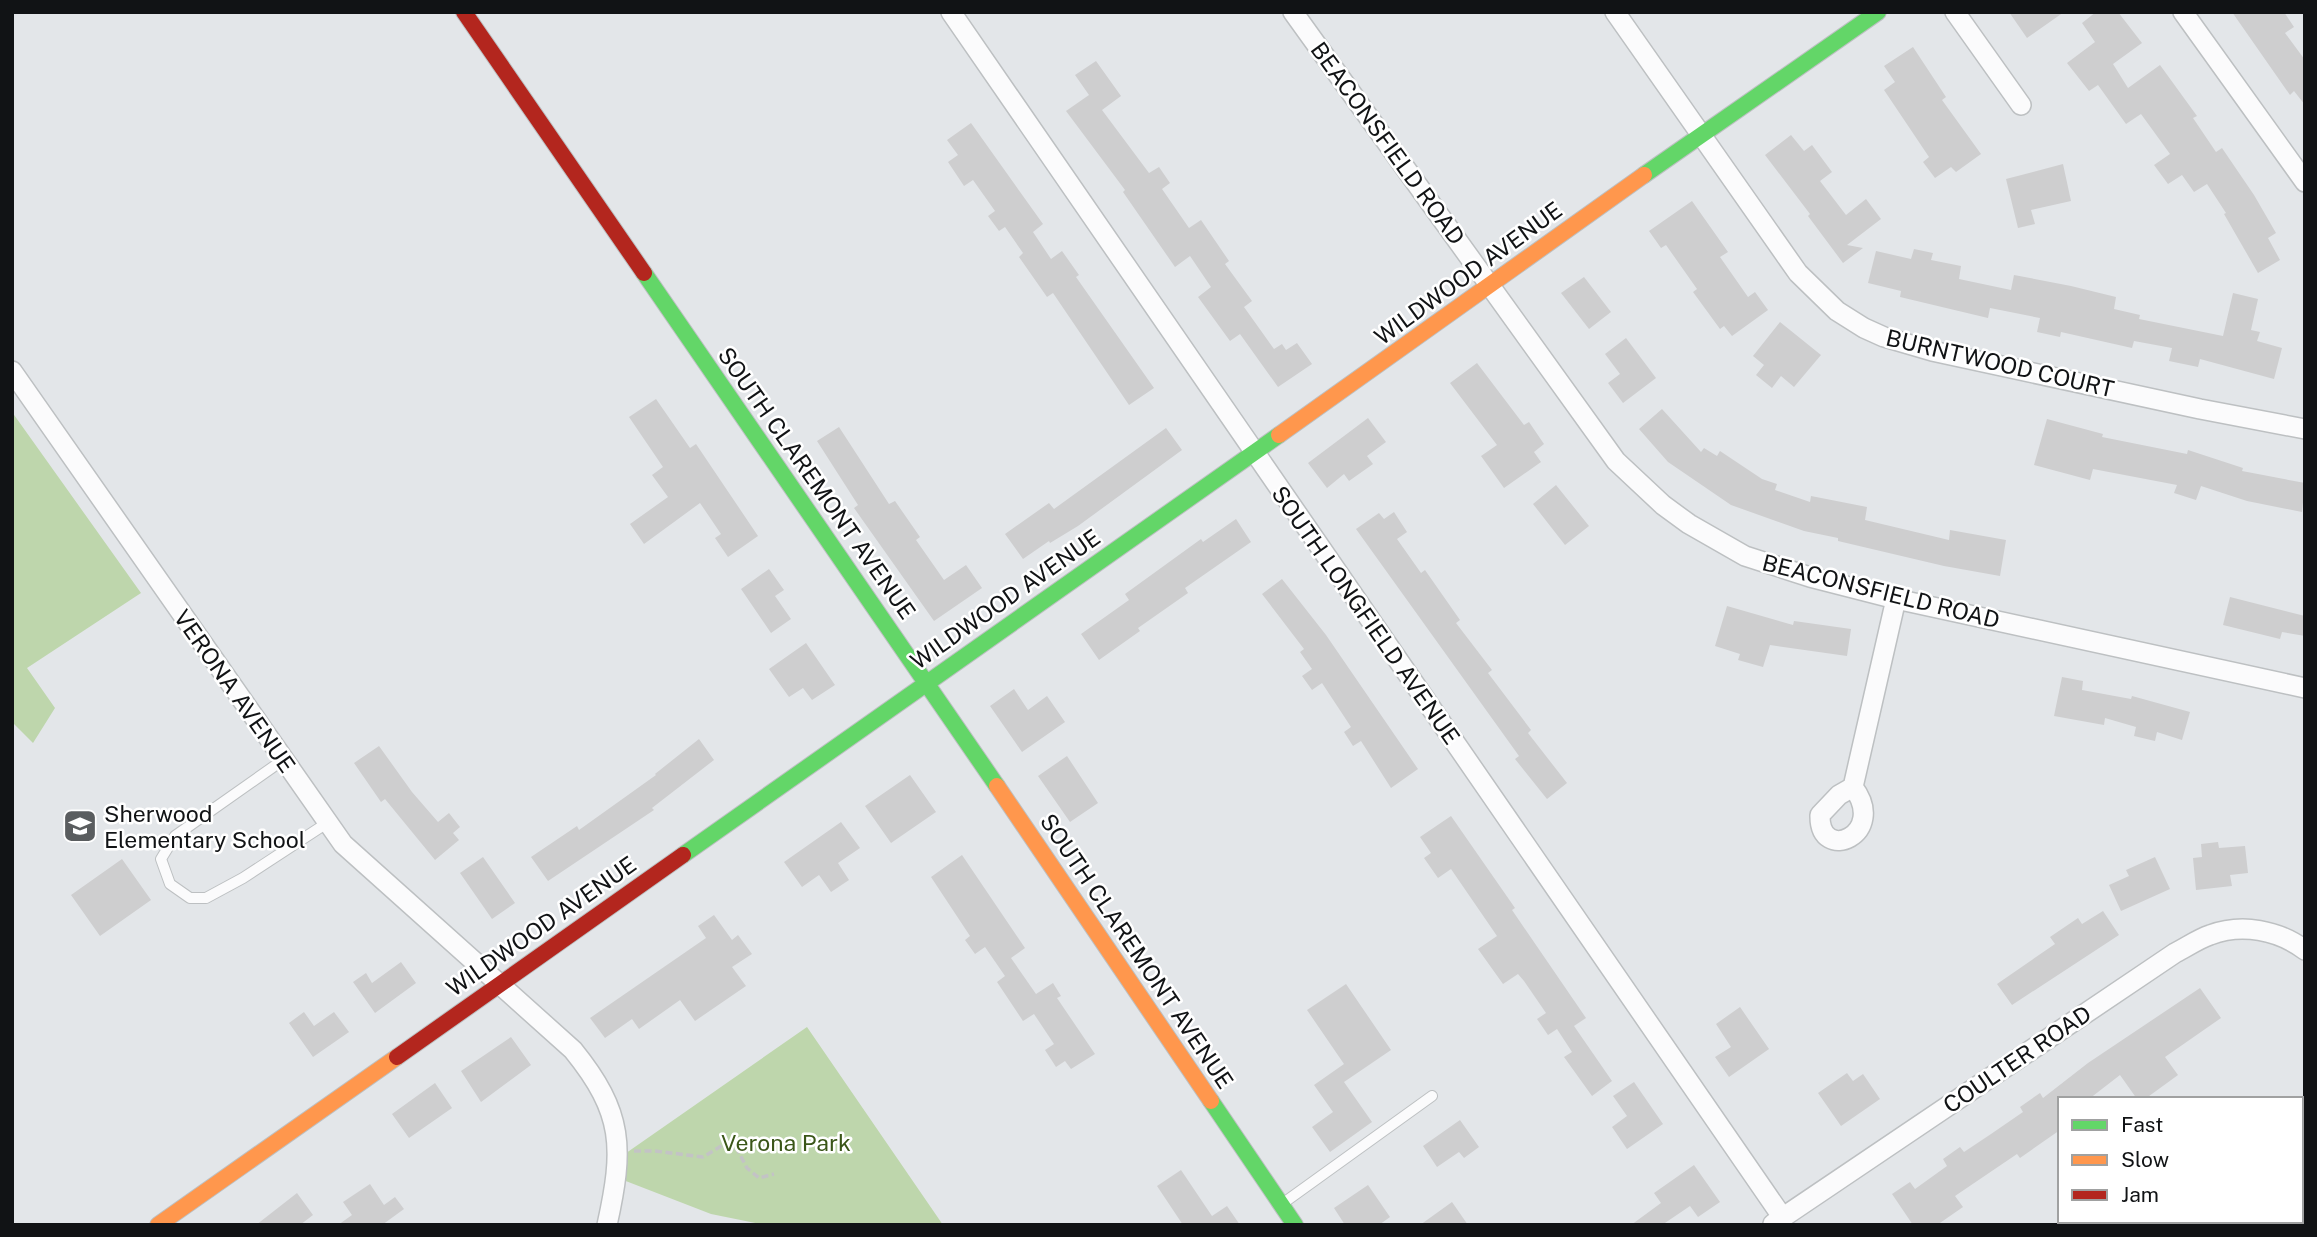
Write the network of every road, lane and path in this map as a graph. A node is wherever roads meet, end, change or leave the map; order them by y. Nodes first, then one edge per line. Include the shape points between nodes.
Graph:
1 (464, 12) edge
2 (951, 12) edge
3 (1293, 12) edge
4 (1615, 12) edge
5 (1878, 12) edge
6 (1955, 12) edge
7 (2183, 12) edge
8 (2021, 105) dead end
9 (1702, 133) junction
10 (2305, 182) edge
11 (1491, 285) junction
12 (12, 371) edge
13 (2303, 423) edge
14 (1254, 453) junction
15 (1896, 599) junction
16 (926, 682) junction
17 (2305, 688) edge
18 (283, 760) junction
19 (1853, 788) dead end
20 (327, 823) junction
21 (2305, 950) edge
22 (499, 984) junction
23 (1432, 1096) dead end
24 (618, 1151) junction
25 (774, 1174) dead end
26 (1281, 1205) junction
27 (1777, 1221) edge
28 (158, 1225) edge
29 (607, 1225) edge
30 (1295, 1225) edge

1 - 16 street, SOUTH CLAREMONT AVENUE
2 - 14 street, SOUTH LONGFIELD AVENUE
3 - 11 street, BEACONSFIELD ROAD
4 - 9 street, BURNTWOOD COURT
5 - 9 street, WILDWOOD AVENUE
6 - 8 street
7 - 10 street
9 - 11 street, WILDWOOD AVENUE
9 - 13 street, BURNTWOOD COURT via 1798,273 1837,311 1864,328 1932,351 2200,409
11 - 14 street, WILDWOOD AVENUE
11 - 15 street, BEACONSFIELD ROAD via 1616,461 1663,505 1745,556
12 - 18 street, VERONA AVENUE
14 - 16 street, WILDWOOD AVENUE
14 - 27 street, SOUTH LONGFIELD AVENUE
15 - 17 street, BEACONSFIELD ROAD
15 - 19 street
16 - 22 street, WILDWOOD AVENUE
16 - 26 street, SOUTH CLAREMONT AVENUE
18 - 20 street, VERONA AVENUE
18 - 20 lane via 175,836 162,859 170,884 190,898 206,898
20 - 22 street, VERONA AVENUE via 344,844
21 - 27 street, COULTER ROAD via 2275,934 2247,929 2209,935 2175,953
22 - 24 street, VERONA AVENUE via 573,1049 590,1070 613,1119
22 - 28 street, WILDWOOD AVENUE
23 - 26 lane
24 - 25 path via 703,1157 723,1145 737,1149 747,1168 759,1178
24 - 29 street, VERONA AVENUE via 618,1178
26 - 30 street, SOUTH CLAREMONT AVENUE

